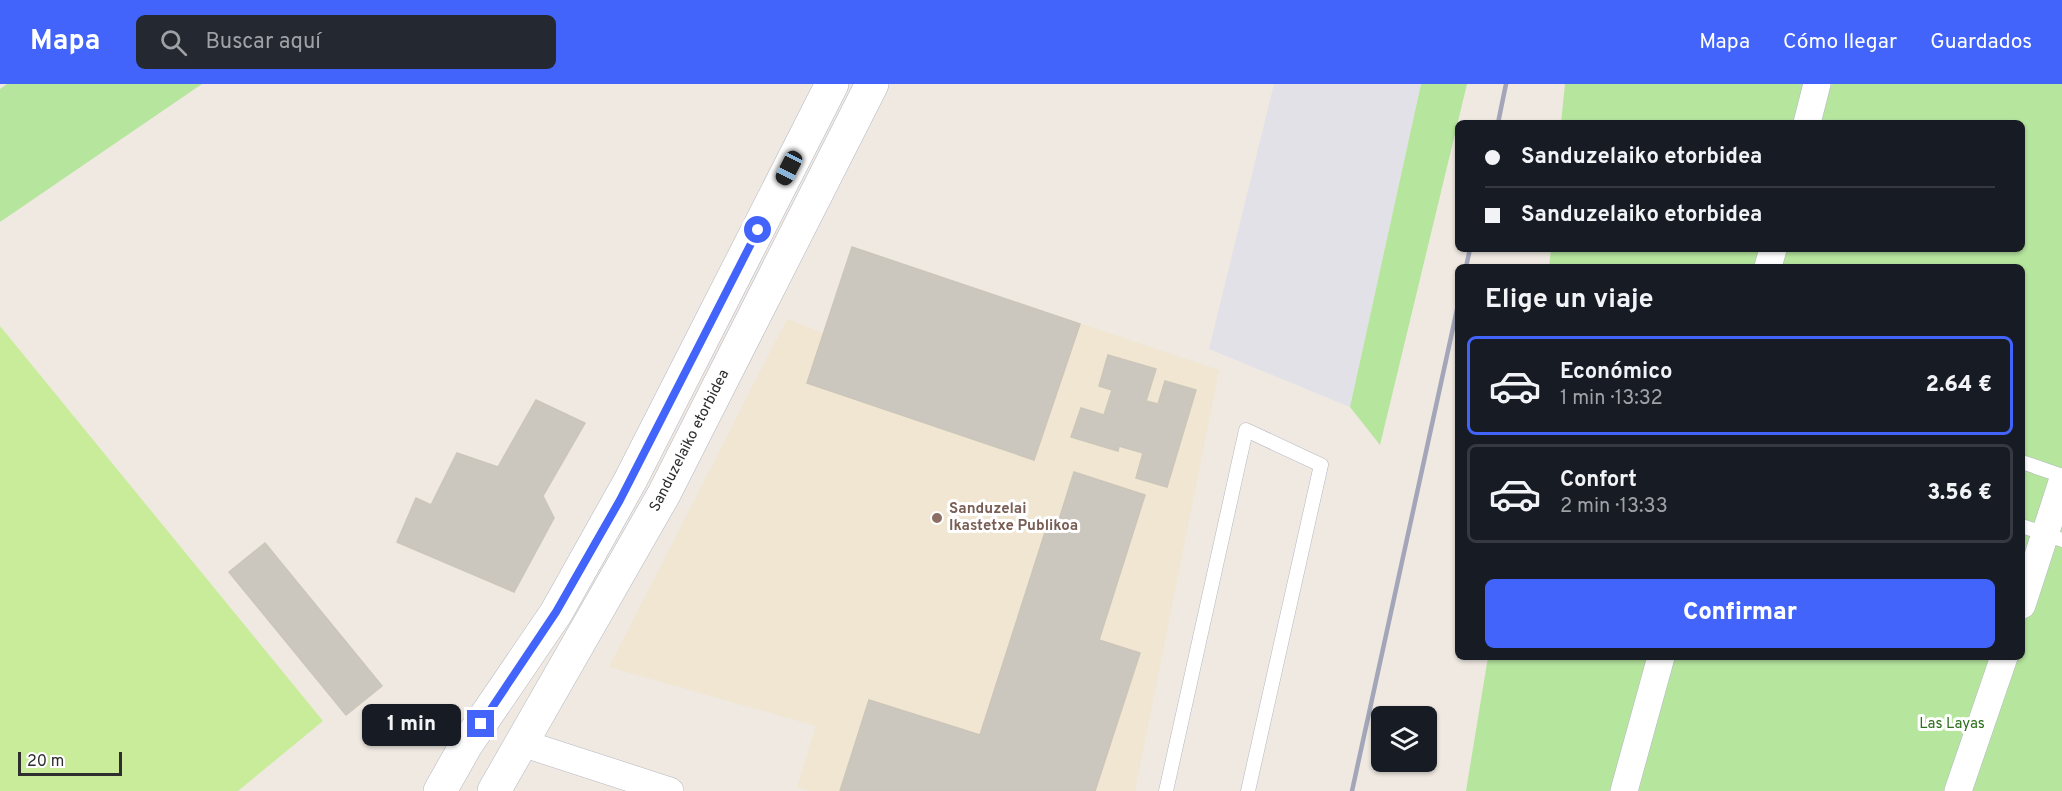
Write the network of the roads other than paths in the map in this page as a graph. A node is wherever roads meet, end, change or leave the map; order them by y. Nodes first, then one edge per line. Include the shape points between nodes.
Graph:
1 (832, 84) edge
2 (872, 84) edge
3 (1817, 84) edge
4 (1808, 120) edge
5 (2025, 463) edge
6 (2062, 476) edge
7 (2062, 482) edge
8 (2043, 533) edge
9 (2025, 595) edge
10 (1660, 660) edge
11 (2003, 660) edge
12 (522, 743) junction
13 (441, 791) edge
14 (494, 791) edge
15 (670, 791) edge
16 (1166, 791) edge
17 (1248, 791) edge
18 (1624, 791) edge
19 (1958, 791) edge

1 - 13 main road via 630,481 556,612 466,745
2 - 12 main road, Sanduzelaiko etorbidea via 664,494
3 - 4 street
5 - 6 lane
7 - 8 street
8 - 9 street
10 - 18 street
11 - 19 street
12 - 14 main road, Sanduzelaiko etorbidea
12 - 15 street
16 - 17 lane via 1246,429 1321,465

